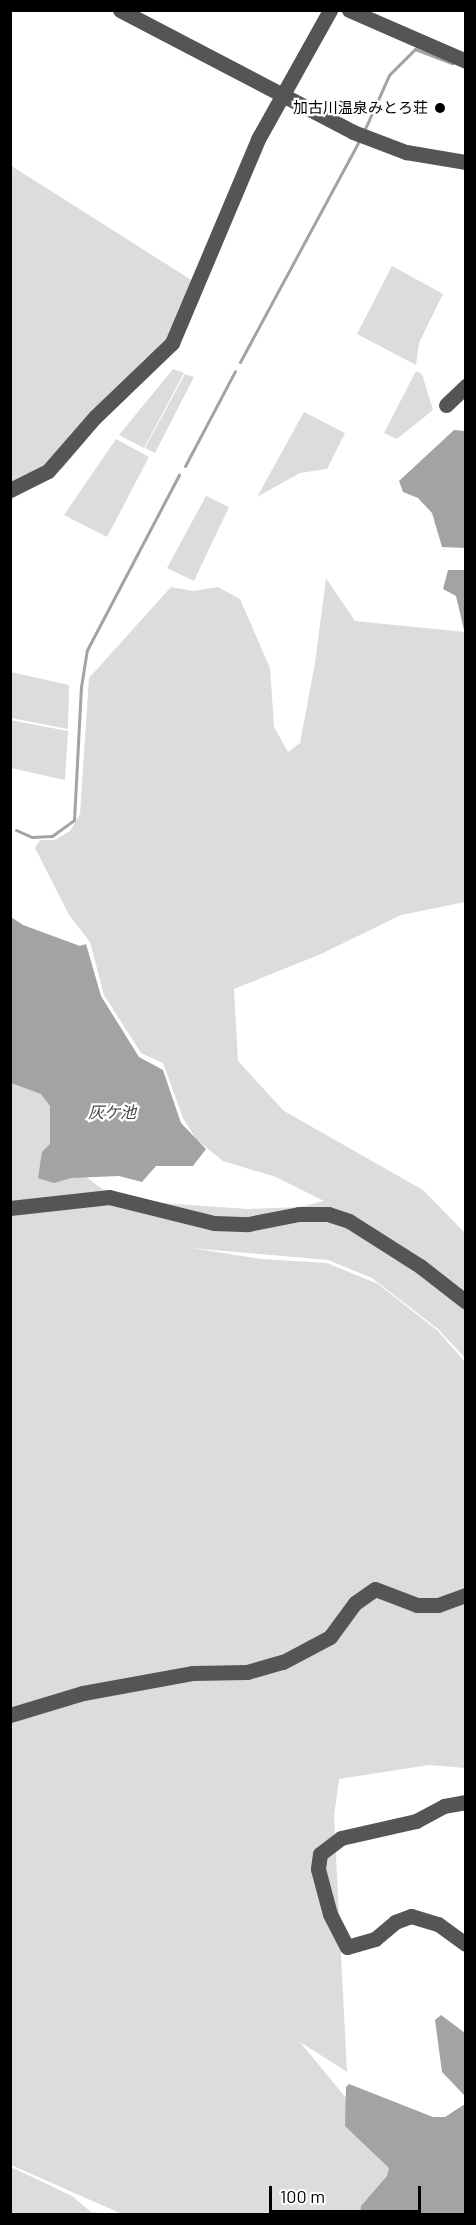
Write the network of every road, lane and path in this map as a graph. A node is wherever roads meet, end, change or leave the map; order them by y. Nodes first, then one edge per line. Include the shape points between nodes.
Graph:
1 (120, 10) edge
2 (330, 10) edge
3 (349, 10) edge
4 (465, 61) edge
5 (283, 94) junction
6 (465, 162) edge
7 (465, 386) edge
8 (446, 405) dead end
9 (10, 490) edge
10 (10, 1208) edge
11 (465, 1302) edge
12 (465, 1595) edge
13 (10, 1715) edge
14 (465, 1802) edge
15 (465, 1944) edge

1 - 5 street
2 - 5 street
3 - 4 street
5 - 6 street via 353,132 406,152
5 - 9 street via 258,139 172,343 95,417 48,471
7 - 8 street
10 - 11 street via 109,1197 214,1223 248,1224 299,1214 328,1214 349,1221 420,1266
12 - 13 street via 438,1605 417,1605 375,1589 355,1603 330,1637 283,1662 246,1672 193,1673 64,1697
14 - 15 street via 444,1806 416,1821 342,1838 320,1854 318,1869 330,1914 347,1947 375,1939 395,1922 411,1916 438,1924

